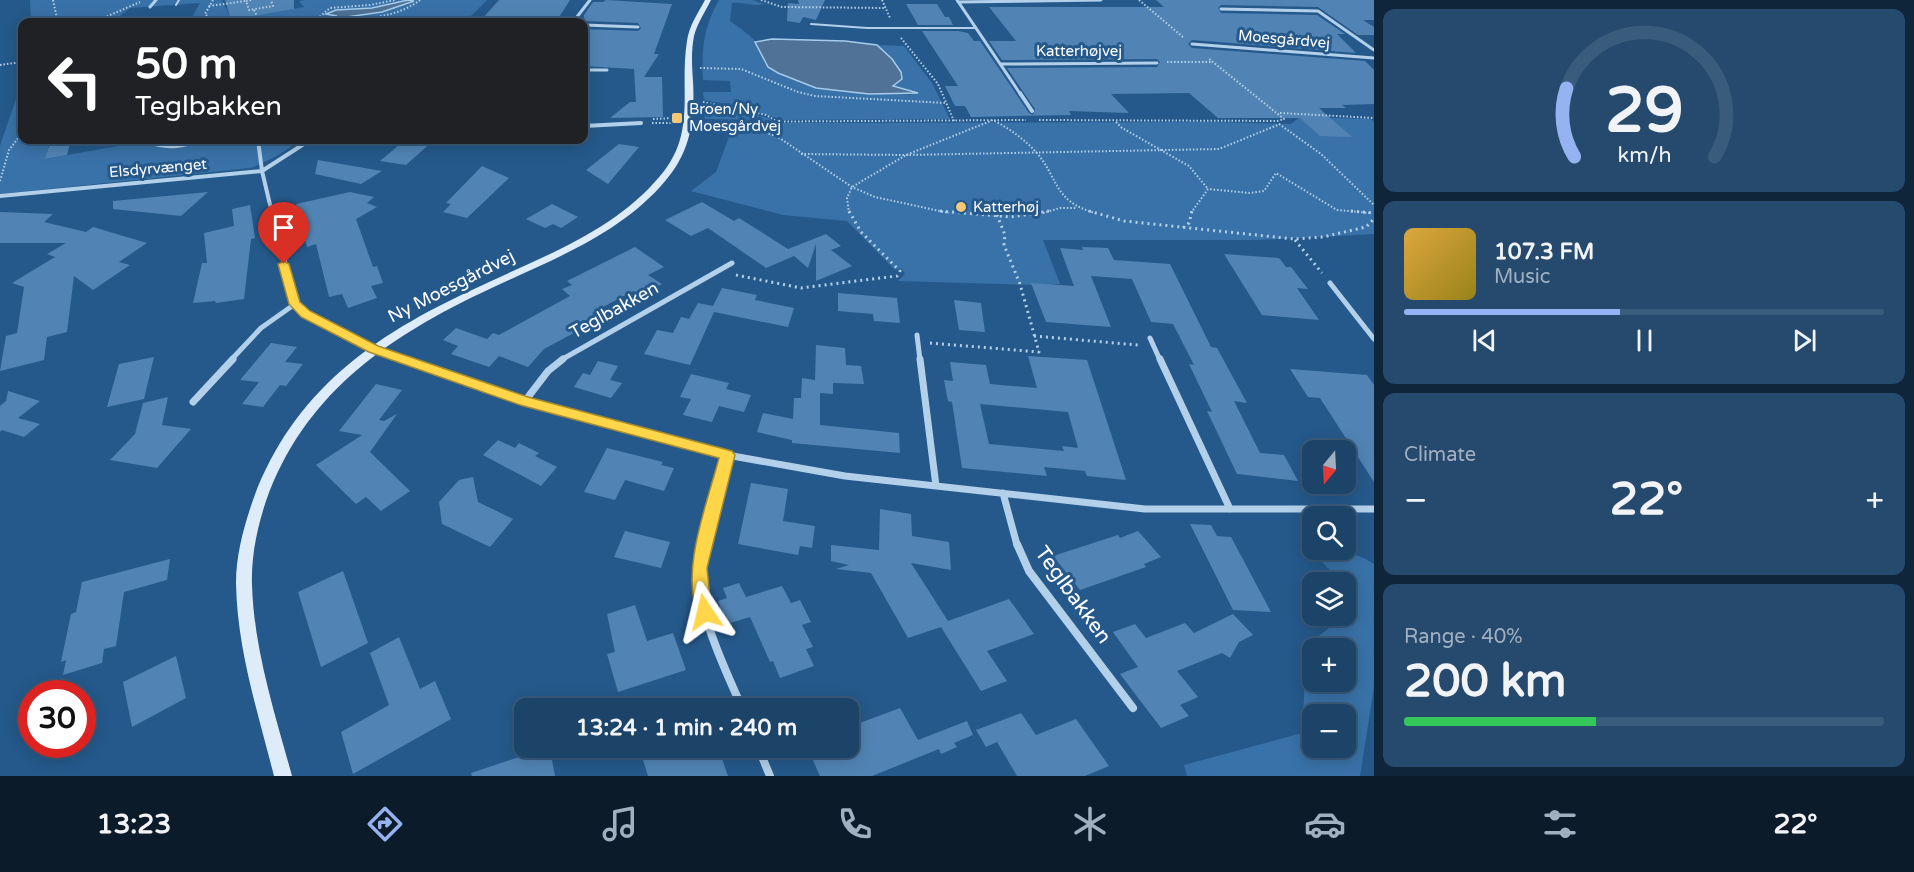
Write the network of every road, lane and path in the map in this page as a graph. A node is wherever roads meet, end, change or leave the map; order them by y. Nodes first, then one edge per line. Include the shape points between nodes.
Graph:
1 (53, 0) edge
2 (156, 0) edge
3 (180, 0) edge
4 (213, 0) edge
5 (251, 0) edge
6 (272, 0) edge
7 (395, 0) edge
8 (420, 0) edge
9 (590, 0) edge
10 (708, 0) edge
11 (761, 0) edge
12 (882, 0) edge
13 (1101, 0) edge
14 (1139, 0) edge
15 (246, 1) edge
16 (957, 1) edge
17 (142, 2) dead end
18 (176, 5) dead end
19 (209, 6) junction
20 (150, 7) dead end
21 (886, 8) junction
22 (254, 9) junction
23 (1221, 9) dead end
24 (176, 11) dead end
25 (58, 18) edge
26 (105, 18) edge
27 (171, 18) edge
28 (207, 18) edge
29 (257, 18) edge
30 (318, 18) edge
31 (370, 18) edge
32 (576, 18) edge
33 (812, 24) dead end
34 (588, 25) edge
35 (638, 27) dead end
36 (895, 28) junction
37 (976, 28) junction
38 (1192, 44) junction
39 (1374, 50) edge
40 (1374, 58) edge
41 (1213, 62) junction
42 (18, 63) edge
43 (1158, 63) joint
44 (1001, 64) junction
45 (0, 65) edge
46 (689, 68) junction
47 (588, 70) edge
48 (607, 70) dead end
49 (704, 102) dead end
50 (946, 103) junction
51 (1032, 111) dead end
52 (1279, 113) junction
53 (691, 118) junction
54 (1374, 118) edge
55 (993, 120) junction
56 (1026, 120) dead end
57 (1037, 120) dead end
58 (777, 121) junction
59 (954, 121) junction
60 (1115, 121) junction
61 (723, 122) dead end
62 (732, 122) junction
63 (641, 123) dead end
64 (660, 123) dead end
65 (1278, 123) junction
66 (588, 126) edge
67 (18, 139) edge
68 (154, 144) edge
69 (187, 144) edge
70 (259, 144) edge
71 (304, 144) edge
72 (1162, 150) junction
73 (1036, 152) junction
74 (801, 154) junction
75 (906, 155) junction
76 (190, 163) dead end
77 (182, 164) dead end
78 (262, 171) junction
79 (0, 181) edge
80 (852, 187) junction
81 (1209, 189) junction
82 (0, 196) edge
83 (1374, 206) edge
84 (1078, 208) junction
85 (1374, 213) edge
86 (997, 215) junction
87 (1374, 219) edge
88 (1182, 228) junction
89 (1294, 239) junction
90 (732, 263) dead end
91 (718, 271) junction
92 (1330, 283) joint
93 (295, 304) junction
94 (1034, 336) junction
95 (1150, 338) dead end
96 (917, 339) joint
97 (1374, 339) edge
98 (1154, 346) junction
99 (373, 349) junction
100 (525, 401) junction
101 (193, 402) dead end
102 (727, 455) junction
103 (936, 486) junction
104 (1003, 493) junction
105 (1230, 509) junction
106 (1374, 509) edge
107 (738, 698) edge
108 (1133, 708) dead end
109 (763, 758) edge
110 (283, 776) edge
111 (770, 776) edge

1 - 25 path
2 - 20 street
3 - 18 lane
4 - 19 path
5 - 15 path
6 - 22 path via 273,6
7 - 30 path via 330,8
8 - 31 path
9 - 32 street
10 - 46 street, Ny Moesgårdvej via 691,37
11 - 21 path via 783,7
12 - 21 path
13 - 16 street
14 - 38 path
15 - 19 path
15 - 22 path via 249,10
16 - 37 street
17 - 26 path
19 - 28 path
21 - 36 path
22 - 29 path
23 - 39 street, Moesgårdvej via 1318,11
24 - 27 path
33 - 36 lane
34 - 35 street
36 - 37 lane
36 - 50 path via 938,84
37 - 44 street
38 - 40 street, Moesgårdvej
38 - 41 path
41 - 43 path
41 - 52 path
42 - 45 path
43 - 44 street, Katterhøjvej
44 - 51 street
46 - 50 path via 741,69 815,96
46 - 53 street, Ny Moesgårdvej
47 - 48 street
49 - 58 path via 766,115
50 - 59 path
52 - 54 path
52 - 65 path via 1284,119
53 - 64 path via 651,119 651,123
53 - 99 street, Ny Moesgårdvej via 684,145 661,181 602,229 445,306
55 - 56 path
55 - 59 path
55 - 73 path
55 - 75 path
57 - 60 path
58 - 59 path
58 - 62 path
60 - 65 path
60 - 72 path
61 - 62 path
62 - 74 path via 778,137
63 - 66 street
65 - 72 path via 1219,149
65 - 83 path via 1321,154
67 - 79 path via 9,150
68 - 69 street
70 - 78 street
71 - 78 street, Elsdyrvænget
72 - 73 path
72 - 81 path via 1189,166
73 - 75 path
73 - 84 path via 1061,194
74 - 75 path
74 - 80 path
75 - 80 path
76 - 77 path
78 - 82 street, Elsdyrvænget
78 - 93 street
80 - 86 path via 916,207
80 - 91 path via 846,194 845,206 852,222 900,271 897,276 801,288
81 - 85 path via 1264,191 1276,173 1337,210
81 - 88 path
84 - 86 path via 1035,215
84 - 88 path via 1124,221
86 - 94 path
87 - 89 path via 1366,227
88 - 89 path
89 - 92 path
90 - 91 street, Teglbakken
91 - 100 street, Teglbakken via 568,355 548,371
92 - 97 street
93 - 99 street via 305,314
93 - 101 street via 261,328
94 - 96 path via 1039,352
94 - 98 path
95 - 98 street
96 - 103 street
98 - 105 street
99 - 100 street
99 - 110 street, Ny Moesgårdvej via 339,377 282,448 262,491 250,534 244,582 248,626
100 - 102 street
102 - 103 street via 845,476
102 - 107 street via 699,568 709,626
103 - 104 street
104 - 105 street via 1145,509
104 - 108 street, Teglbakken via 1029,571
105 - 106 street
109 - 111 street

